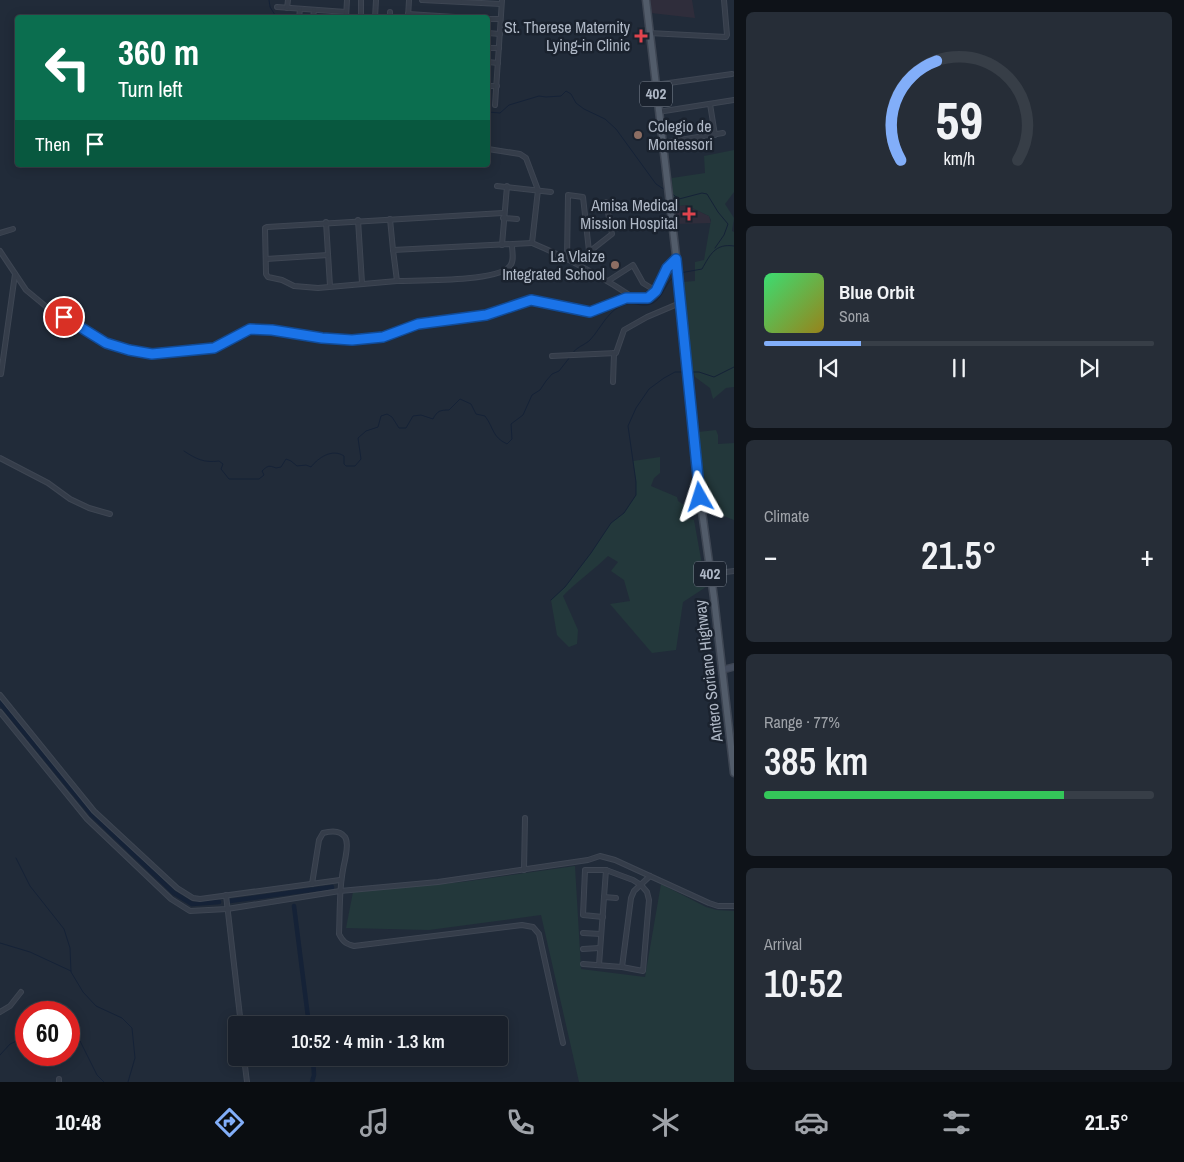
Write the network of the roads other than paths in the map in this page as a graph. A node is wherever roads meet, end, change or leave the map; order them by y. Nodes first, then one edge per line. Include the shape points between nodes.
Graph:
1 (288, 0) edge
2 (347, 0) edge
3 (361, 0) edge
4 (376, 0) edge
5 (409, 0) edge
6 (422, 0) edge
7 (646, 0) edge
8 (724, 0) edge
9 (502, 2) edge
10 (277, 7) dead end
11 (287, 8) junction
12 (300, 9) junction
13 (314, 10) junction
14 (329, 11) junction
15 (346, 12) joint
16 (299, 15) edge
17 (313, 15) edge
18 (328, 15) edge
19 (360, 15) edge
20 (375, 15) edge
21 (408, 15) edge
22 (490, 18) edge
23 (500, 19) junction
24 (490, 33) edge
25 (649, 33) junction
26 (500, 34) junction
27 (490, 48) edge
28 (499, 48) junction
29 (490, 62) edge
30 (498, 63) junction
31 (732, 74) dead end
32 (655, 85) junction
33 (490, 86) edge
34 (497, 86) junction
35 (734, 100) edge
36 (710, 104) junction
37 (495, 105) dead end
38 (658, 112) junction
39 (723, 133) dead end
40 (715, 134) junction
41 (661, 143) junction
42 (490, 149) edge
43 (497, 186) dead end
44 (507, 186) junction
45 (538, 190) junction
46 (551, 192) dead end
47 (606, 202) dead end
48 (504, 213) junction
49 (390, 218) junction
50 (503, 218) junction
51 (517, 219) dead end
52 (358, 220) junction
53 (326, 222) junction
54 (13, 229) dead end
55 (0, 233) edge
56 (532, 243) junction
57 (502, 245) junction
58 (512, 245) junction
59 (393, 250) junction
60 (0, 251) edge
61 (589, 251) junction
62 (328, 254) junction
63 (567, 258) junction
64 (266, 259) junction
65 (676, 259) junction
66 (575, 263) junction
67 (15, 274) junction
68 (397, 281) junction
69 (608, 281) junction
70 (362, 283) junction
71 (330, 286) junction
72 (656, 291) junction
73 (634, 298) junction
74 (680, 303) junction
75 (614, 353) junction
76 (552, 356) dead end
77 (1, 374) edge
78 (613, 382) dead end
79 (0, 458) edge
80 (110, 514) dead end
81 (734, 571) edge
82 (710, 574) junction
83 (734, 667) edge
84 (722, 670) junction
85 (0, 695) edge
86 (0, 712) edge
87 (33, 735) junction
88 (24, 742) junction
89 (734, 772) edge
90 (525, 818) dead end
91 (524, 870) junction
92 (606, 870) junction
93 (650, 876) junction
94 (340, 880) junction
95 (312, 884) junction
96 (641, 885) junction
97 (340, 892) junction
98 (226, 895) junction
99 (604, 897) junction
100 (616, 898) dead end
101 (734, 906) edge
102 (227, 909) junction
103 (602, 917) junction
104 (583, 933) dead end
105 (601, 934) junction
106 (583, 948) dead end
107 (599, 948) junction
108 (584, 964) dead end
109 (599, 965) junction
110 (622, 966) junction
111 (21, 992) dead end
112 (0, 1012) edge
113 (239, 1016) edge
114 (563, 1043) dead end
115 (245, 1066) edge
116 (247, 1082) edge

1 - 11 street
2 - 15 street
3 - 19 street
4 - 20 street
5 - 21 street
6 - 9 street
7 - 25 main road, Antero Soriano Highway / 402
8 - 25 street via 726,37
9 - 23 street
10 - 11 street
11 - 12 street
12 - 13 street
12 - 16 street
13 - 14 street
13 - 17 street
14 - 15 street
14 - 18 street
22 - 23 street
23 - 26 street
24 - 26 street
25 - 32 main road, Antero Soriano Highway / 402
26 - 28 street
27 - 28 street
28 - 30 street
29 - 30 street
30 - 34 street
31 - 32 street
32 - 38 main road, Antero Soriano Highway / 402
33 - 34 street
34 - 37 street
35 - 36 street
36 - 38 street
36 - 40 street
38 - 41 main road, Antero Soriano Highway / 402
39 - 40 street
40 - 41 street
41 - 65 main road, Antero Soriano Highway / 402
42 - 45 street via 524,156
43 - 44 street
44 - 45 street
44 - 48 street
45 - 46 street
45 - 56 street
47 - 61 street via 612,234
48 - 49 street
48 - 50 street
49 - 52 street
49 - 59 street
50 - 51 street
50 - 57 street
52 - 53 street
52 - 70 street
53 - 62 street
53 - 64 street via 265,228
54 - 55 street
56 - 58 street
56 - 63 street
57 - 58 street
57 - 59 street
58 - 68 street via 513,260 502,272 469,278
59 - 68 street
60 - 67 street
61 - 63 street via 583,197 568,195
61 - 66 street
62 - 64 street
62 - 71 street
63 - 66 street
64 - 71 street via 268,277 294,286
65 - 72 street via 667,268
65 - 74 main road, Antero Soriano Highway / 402
66 - 69 street
67 - 73 street via 26,290 49,309 106,343 152,354 214,348 250,329 352,340 383,337 418,324 486,315 531,300 590,312
67 - 77 street
68 - 70 street
69 - 72 street via 633,265 643,283
69 - 73 street
70 - 71 street
72 - 73 street via 648,298
74 - 75 street via 624,330 618,351
74 - 82 main road, Antero Soriano Highway / 402
75 - 76 street
75 - 78 street
79 - 80 street via 48,483 70,499
81 - 82 street
82 - 84 main road, Antero Soriano Highway / 402
83 - 84 street
84 - 89 main road, Antero Soriano Highway / 402
85 - 87 street
86 - 88 street
87 - 88 street
87 - 98 street via 94,810 177,888 193,898
88 - 102 street via 87,819 171,899 190,911
90 - 91 street
91 - 93 street via 600,856
91 - 97 street
92 - 96 street
92 - 99 street
92 - 103 street via 585,870 583,915
93 - 96 street
93 - 101 street via 709,903
94 - 95 street
94 - 95 street via 346,838 331,831 323,833 319,840
94 - 97 street
95 - 98 street
96 - 110 street via 631,898
96 - 110 street via 649,900 643,970
97 - 102 street
97 - 114 street via 340,934 347,944 354,946 534,927 539,934
98 - 102 street
99 - 100 street
99 - 103 street
102 - 113 street
103 - 105 street
104 - 105 street
105 - 107 street
106 - 107 street
107 - 109 street
108 - 109 street
109 - 110 street
111 - 112 street via 10,1006
115 - 116 street

